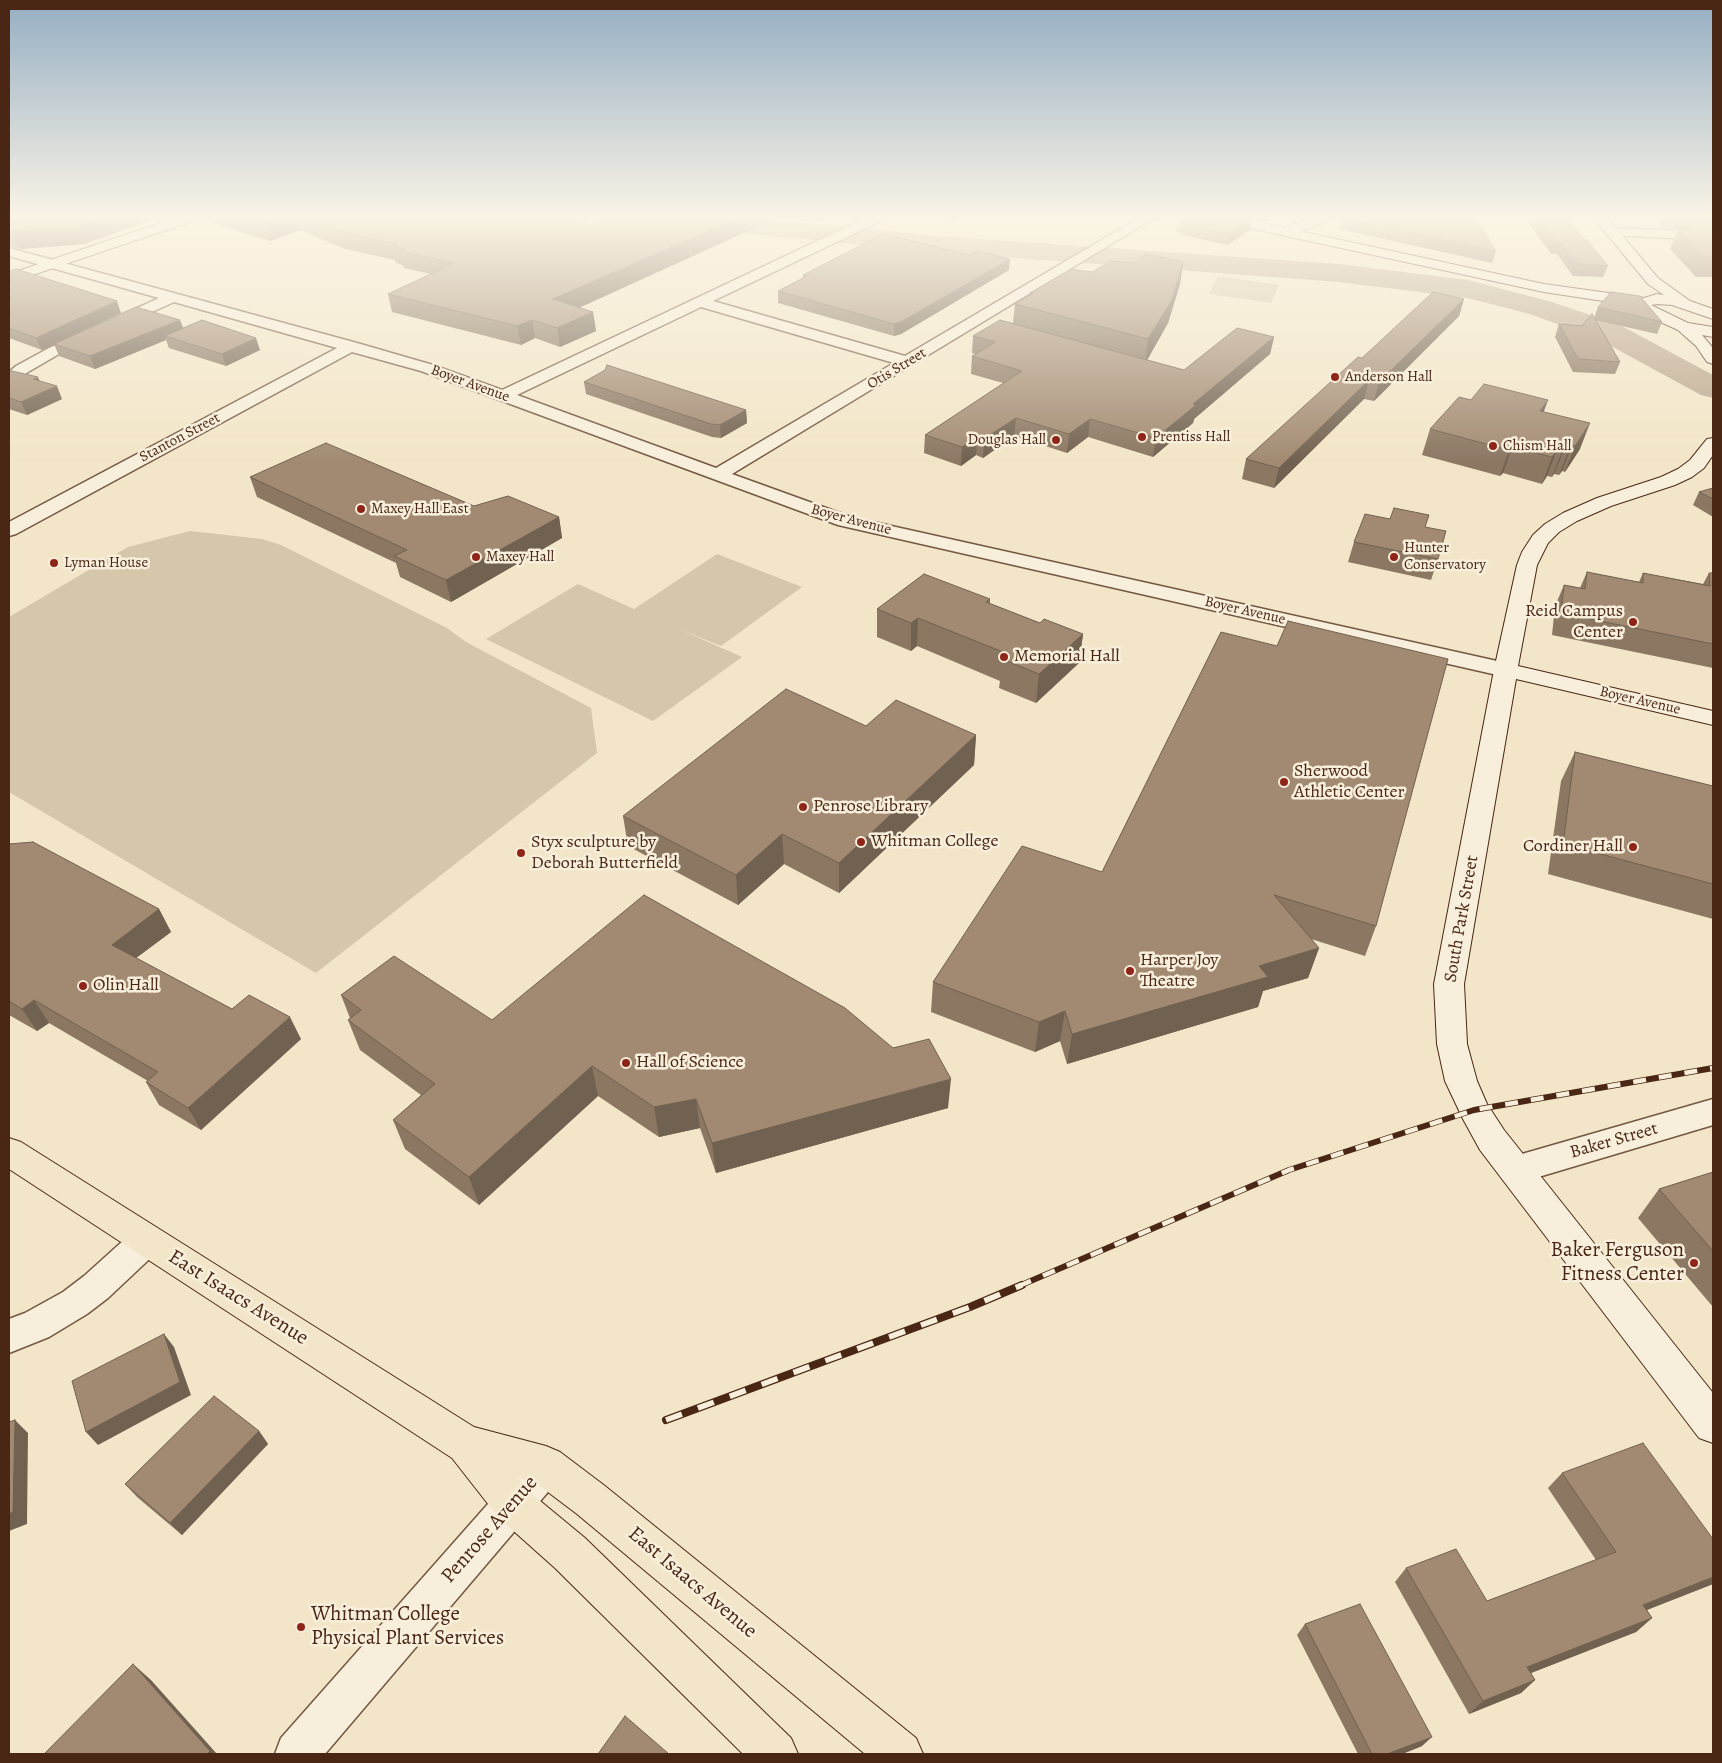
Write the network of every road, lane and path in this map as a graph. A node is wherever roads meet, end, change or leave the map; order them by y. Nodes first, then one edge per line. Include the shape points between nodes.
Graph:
1 (173, 297) edge
2 (174, 297) edge
3 (711, 297) edge
4 (1016, 297) edge
5 (1588, 297) edge
6 (1651, 297) edge
7 (1675, 297) edge
8 (701, 302) junction
9 (1683, 303) junction
10 (1649, 305) junction
11 (1713, 314) edge
12 (973, 323) junction
13 (1684, 327) junction
14 (992, 328) edge
15 (1713, 332) edge
16 (352, 346) junction
17 (1713, 359) edge
18 (908, 362) junction
19 (9, 380) edge
20 (502, 396) junction
21 (1713, 442) edge
22 (717, 476) junction
23 (9, 530) edge
24 (1506, 670) junction
25 (1713, 718) edge
26 (1713, 1112) edge
27 (9, 1152) edge
28 (1515, 1170) junction
29 (147, 1240) junction
30 (9, 1336) edge
31 (1713, 1424) edge
32 (466, 1444) junction
33 (546, 1466) junction
34 (512, 1504) junction
35 (297, 1754) edge
36 (775, 1754) edge
37 (900, 1754) edge

1 - 19 street via 47,354
2 - 16 street, Boyer Avenue
3 - 8 street
4 - 12 street, Otis Street
5 - 10 street
6 - 10 street
7 - 9 street
8 - 18 street
8 - 20 street
9 - 10 street via 1665,299
9 - 11 street
10 - 13 street
12 - 14 street
12 - 18 street, Otis Street
13 - 15 street
13 - 17 street via 1702,343
16 - 20 street, Boyer Avenue via 427,368
16 - 23 street, Stanton Street
18 - 22 street, Otis Street
20 - 22 street, Boyer Avenue
21 - 24 street, South Park Street via 1697,464 1684,473 1586,509 1552,528 1540,539 1527,565
22 - 24 street, Boyer Avenue via 845,521
24 - 25 street, Boyer Avenue
24 - 28 street, South Park Street via 1449,984 1452,1044 1461,1081 1492,1140
26 - 28 street, Baker Street
27 - 29 main road, East Isaacs Avenue
28 - 31 street, South Park Street
29 - 30 street via 76,1303 37,1325
29 - 32 main road, East Isaacs Avenue
32 - 33 main road, East Isaacs Avenue
32 - 34 main road, East Isaacs Avenue
33 - 34 street, Penrose Avenue
33 - 37 main road, East Isaacs Avenue
34 - 35 street, Penrose Avenue
34 - 36 main road, East Isaacs Avenue via 570,1552

